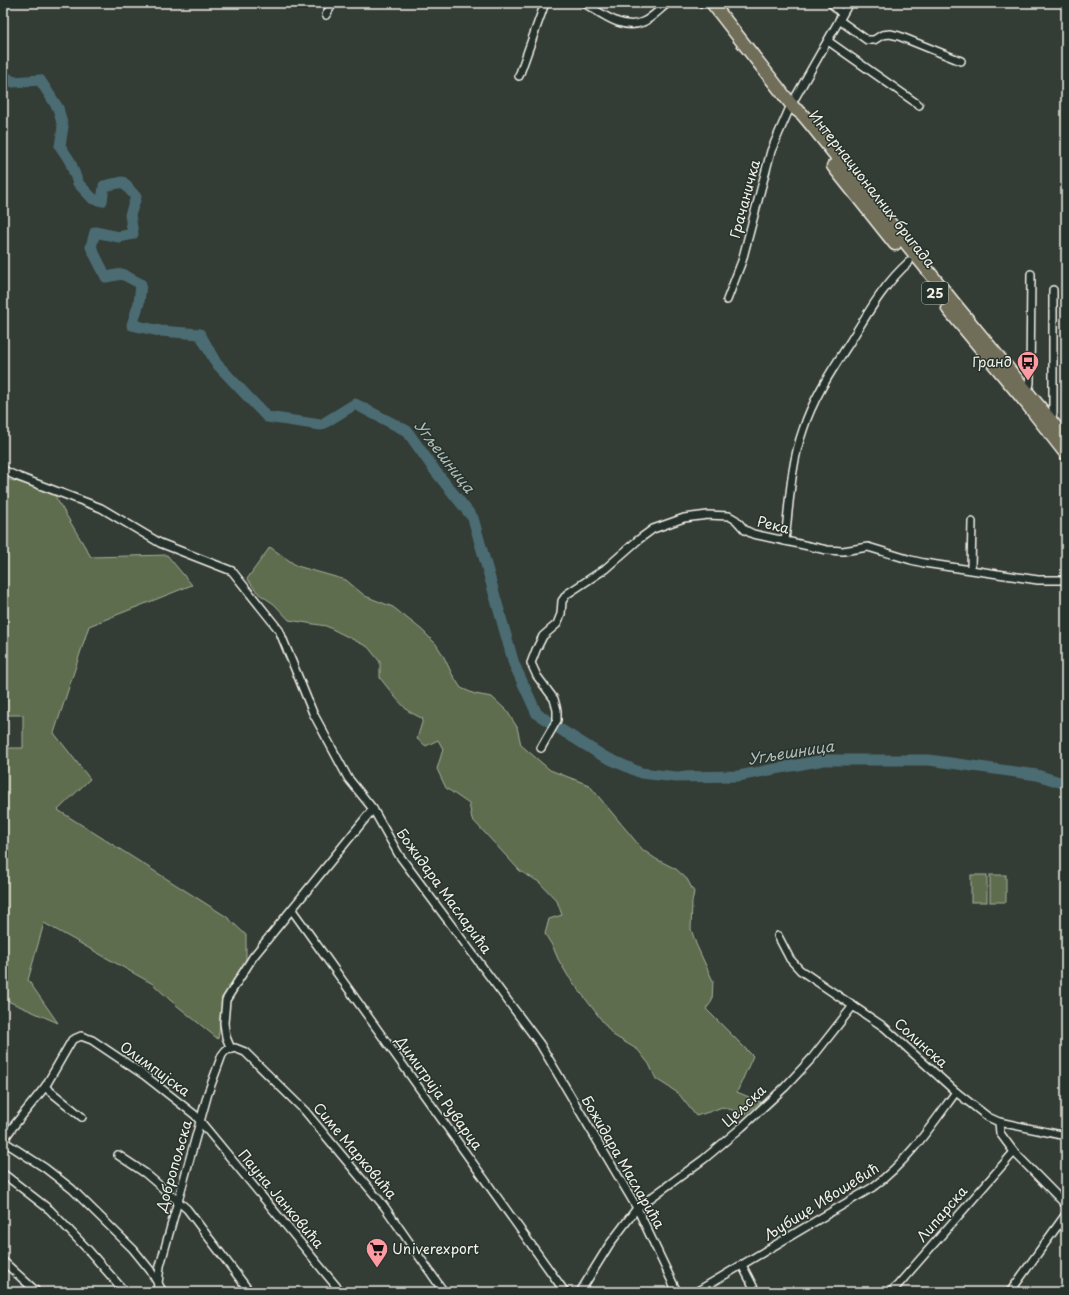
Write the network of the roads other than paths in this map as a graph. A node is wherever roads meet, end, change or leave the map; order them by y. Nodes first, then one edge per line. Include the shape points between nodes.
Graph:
1 (333, 3) edge
2 (545, 3) edge
3 (584, 3) edge
4 (668, 3) edge
5 (698, 3) edge
6 (703, 3) edge
7 (712, 3) edge
8 (831, 3) edge
9 (849, 3) edge
10 (326, 16) dead end
11 (841, 17) junction
12 (828, 41) junction
13 (961, 61) dead end
14 (519, 76) dead end
15 (919, 105) dead end
16 (793, 107) junction
17 (909, 262) junction
18 (1031, 274) dead end
19 (1053, 290) dead end
20 (727, 300) dead end
21 (1028, 392) junction
22 (1051, 421) junction
23 (1066, 439) edge
24 (1066, 454) edge
25 (3, 470) edge
26 (972, 522) dead end
27 (785, 541) junction
28 (971, 569) junction
29 (1066, 580) edge
30 (541, 748) dead end
31 (373, 809) junction
32 (292, 910) junction
33 (778, 936) dead end
34 (853, 1006) junction
35 (229, 1049) junction
36 (45, 1087) junction
37 (956, 1092) junction
38 (82, 1117) dead end
39 (200, 1122) junction
40 (999, 1122) junction
41 (1066, 1136) edge
42 (4, 1141) edge
43 (1014, 1152) junction
44 (118, 1155) dead end
45 (5, 1175) dead end
46 (178, 1200) junction
47 (1066, 1205) edge
48 (637, 1208) junction
49 (1066, 1214) edge
50 (3, 1261) edge
51 (742, 1265) junction
52 (158, 1283) junction
53 (37, 1292) edge
54 (125, 1292) edge
55 (157, 1292) edge
56 (163, 1292) edge
57 (250, 1292) edge
58 (341, 1292) edge
59 (444, 1292) edge
60 (565, 1292) edge
61 (580, 1292) edge
62 (677, 1292) edge
63 (696, 1292) edge
64 (756, 1292) edge
65 (890, 1292) edge
66 (1010, 1292) edge

1 - 10 street
2 - 14 street
3 - 4 street via 617,22 629,25 644,22
5 - 6 street
7 - 16 main road, Интернационалних бригада / 25
8 - 11 street
9 - 11 street, Грачаничка
11 - 12 street, Грачаничка
11 - 13 street via 867,40 890,34
12 - 15 street
12 - 16 street, Грачаничка
16 - 17 main road, Интернационалних бригада / 25 via 796,116
16 - 20 street, Грачаничка via 771,151 742,261
16 - 21 main road, Интернационалних бригада / 25 via 812,126
17 - 24 main road, Интернационалних бригада / 25
17 - 27 street via 878,298 827,377 813,406 797,451
18 - 21 street
19 - 22 street
21 - 22 main road, Интернационалних бригада / 25
22 - 23 main road, Интернационалних бригада / 25
25 - 31 street, Божидара Масларића via 101,508 160,543 232,571 278,630 312,714 348,778
26 - 28 street
27 - 28 street, Река via 835,551 868,547 911,560
27 - 30 street, Река via 753,534 729,516 684,518 653,529 605,569 567,594 562,601 557,624 543,636 531,663 536,676 554,699 557,710 557,720
28 - 29 street, Река via 1038,580
31 - 32 street
31 - 48 street, Божидара Масларића via 399,854 540,1044
32 - 35 street via 253,957 226,1000 224,1023
32 - 60 street, Димитрија Руварца
33 - 34 street, Солинска via 790,959 800,970
34 - 37 street, Солинска via 884,1026
34 - 48 street, Цељска via 812,1058 785,1087 704,1159
35 - 39 street, Добропољска via 222,1056
35 - 59 street, Симе Марковића via 235,1048 245,1052 305,1110 384,1206
36 - 38 street
36 - 39 street, Олимпијска via 72,1040 82,1036 144,1075 195,1115
36 - 42 street
37 - 40 street, Солинска via 988,1117
37 - 51 street, Љубице Ивошевић via 913,1150 885,1178
39 - 46 street, Добропољска
39 - 58 street, Пауна Јанковића
40 - 41 street, Солинска
40 - 43 street via 1000,1133
42 - 52 street via 72,1188 133,1249
43 - 47 street
43 - 65 street, Липарска
44 - 46 street
45 - 54 street via 50,1210
46 - 52 street, Добропољска via 160,1266
46 - 57 street
48 - 61 street, Цељска via 609,1245
48 - 62 street, Божидара Масларића
49 - 66 street
50 - 53 street
51 - 63 street, Љубице Ивошевић
51 - 64 street
52 - 55 street, Добропољска
52 - 56 street

